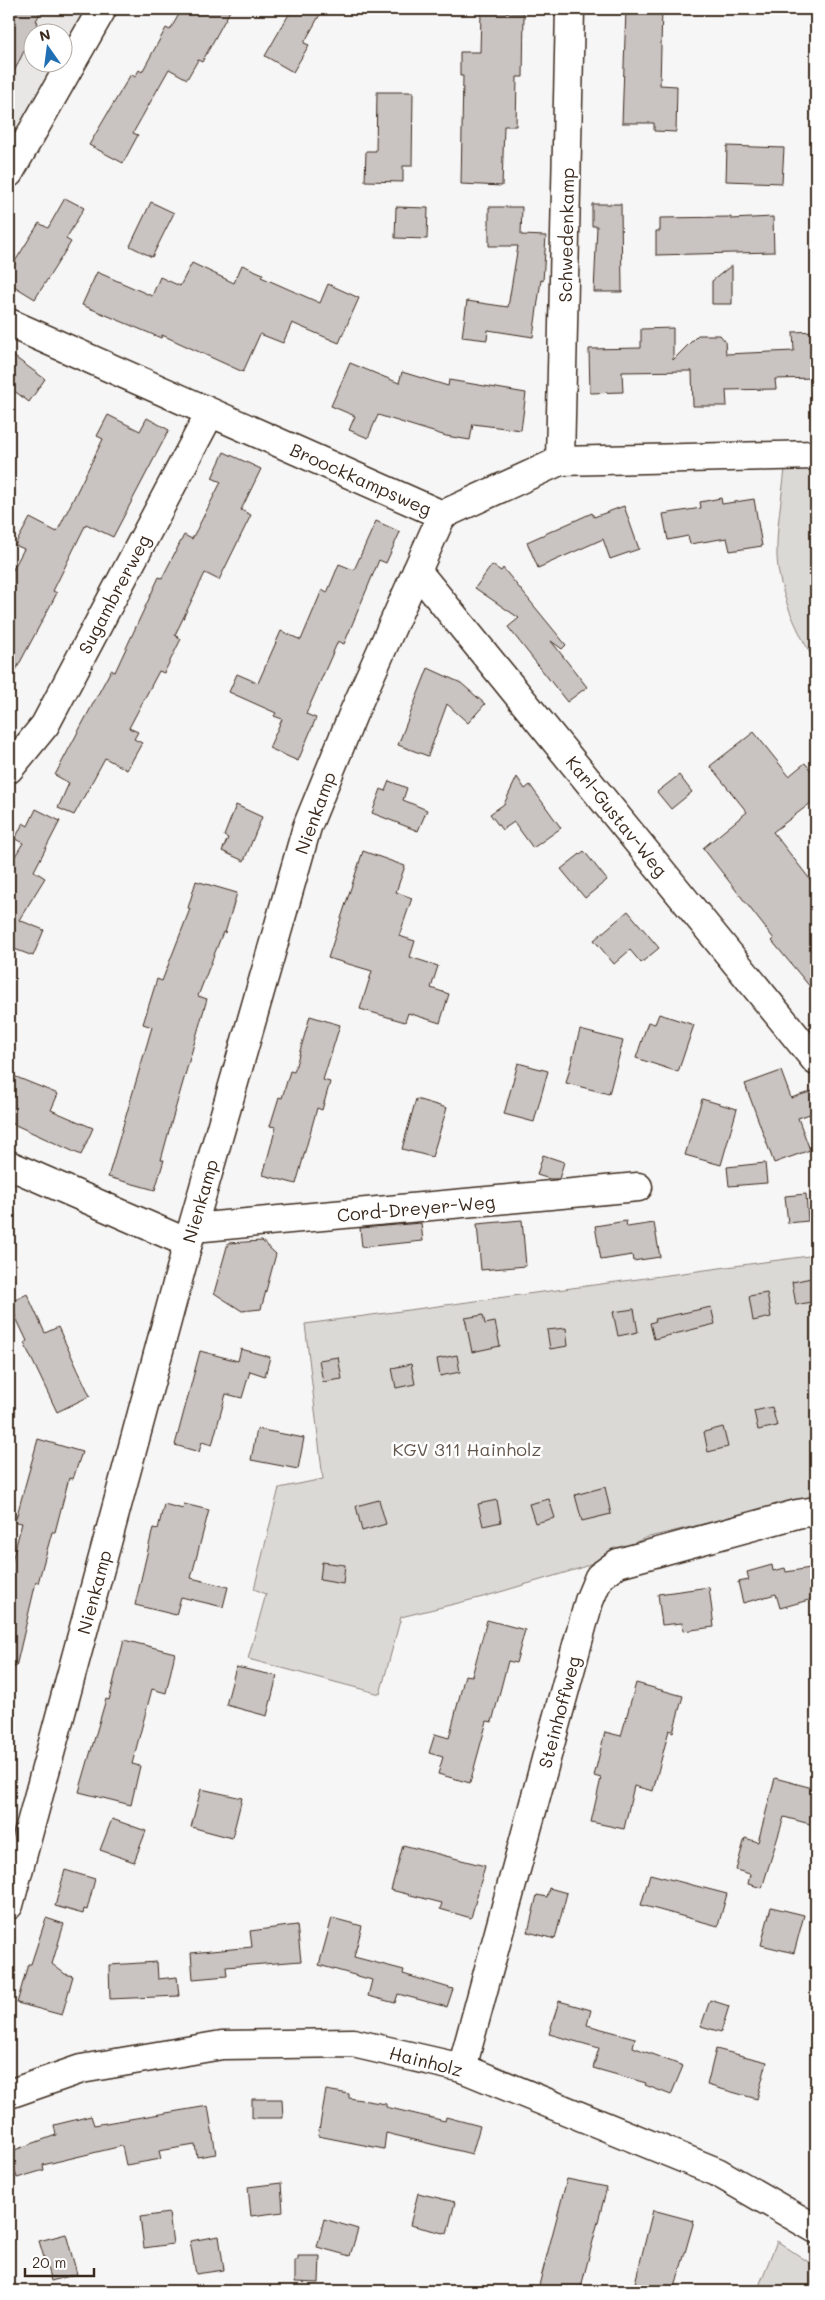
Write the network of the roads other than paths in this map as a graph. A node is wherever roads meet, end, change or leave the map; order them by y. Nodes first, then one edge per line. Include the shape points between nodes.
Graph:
1 (102, 9) edge
2 (570, 9) edge
3 (9, 172) edge
4 (9, 324) edge
5 (210, 413) junction
6 (816, 455) edge
7 (560, 461) junction
8 (442, 515) junction
9 (417, 571) junction
10 (9, 769) edge
11 (816, 1062) edge
12 (9, 1165) edge
13 (638, 1187) dead end
14 (190, 1235) junction
15 (816, 1511) edge
16 (9, 1904) edge
17 (462, 2068) junction
18 (9, 2094) edge
19 (816, 2229) edge

1 - 3 street
2 - 7 street, Schwedenkamp
4 - 5 street, Broockkampsweg
5 - 8 street, Broockkampsweg
5 - 10 street, Sugambrerweg via 44,725
6 - 7 street, Broockkampsweg
7 - 8 street, Broockkampsweg
8 - 9 street, Nienkamp
9 - 11 street, Karl-Gustav-Weg
9 - 14 street, Nienkamp via 353,714 308,827
12 - 14 street, Cord-Dreyer-Weg
13 - 14 street, Cord-Dreyer-Weg
14 - 16 street, Nienkamp
15 - 17 street, Steinhoffweg via 618,1563 599,1577 589,1601
17 - 18 street, Hainholz via 353,2043 222,2045 81,2069
17 - 19 street, Hainholz via 718,2172

